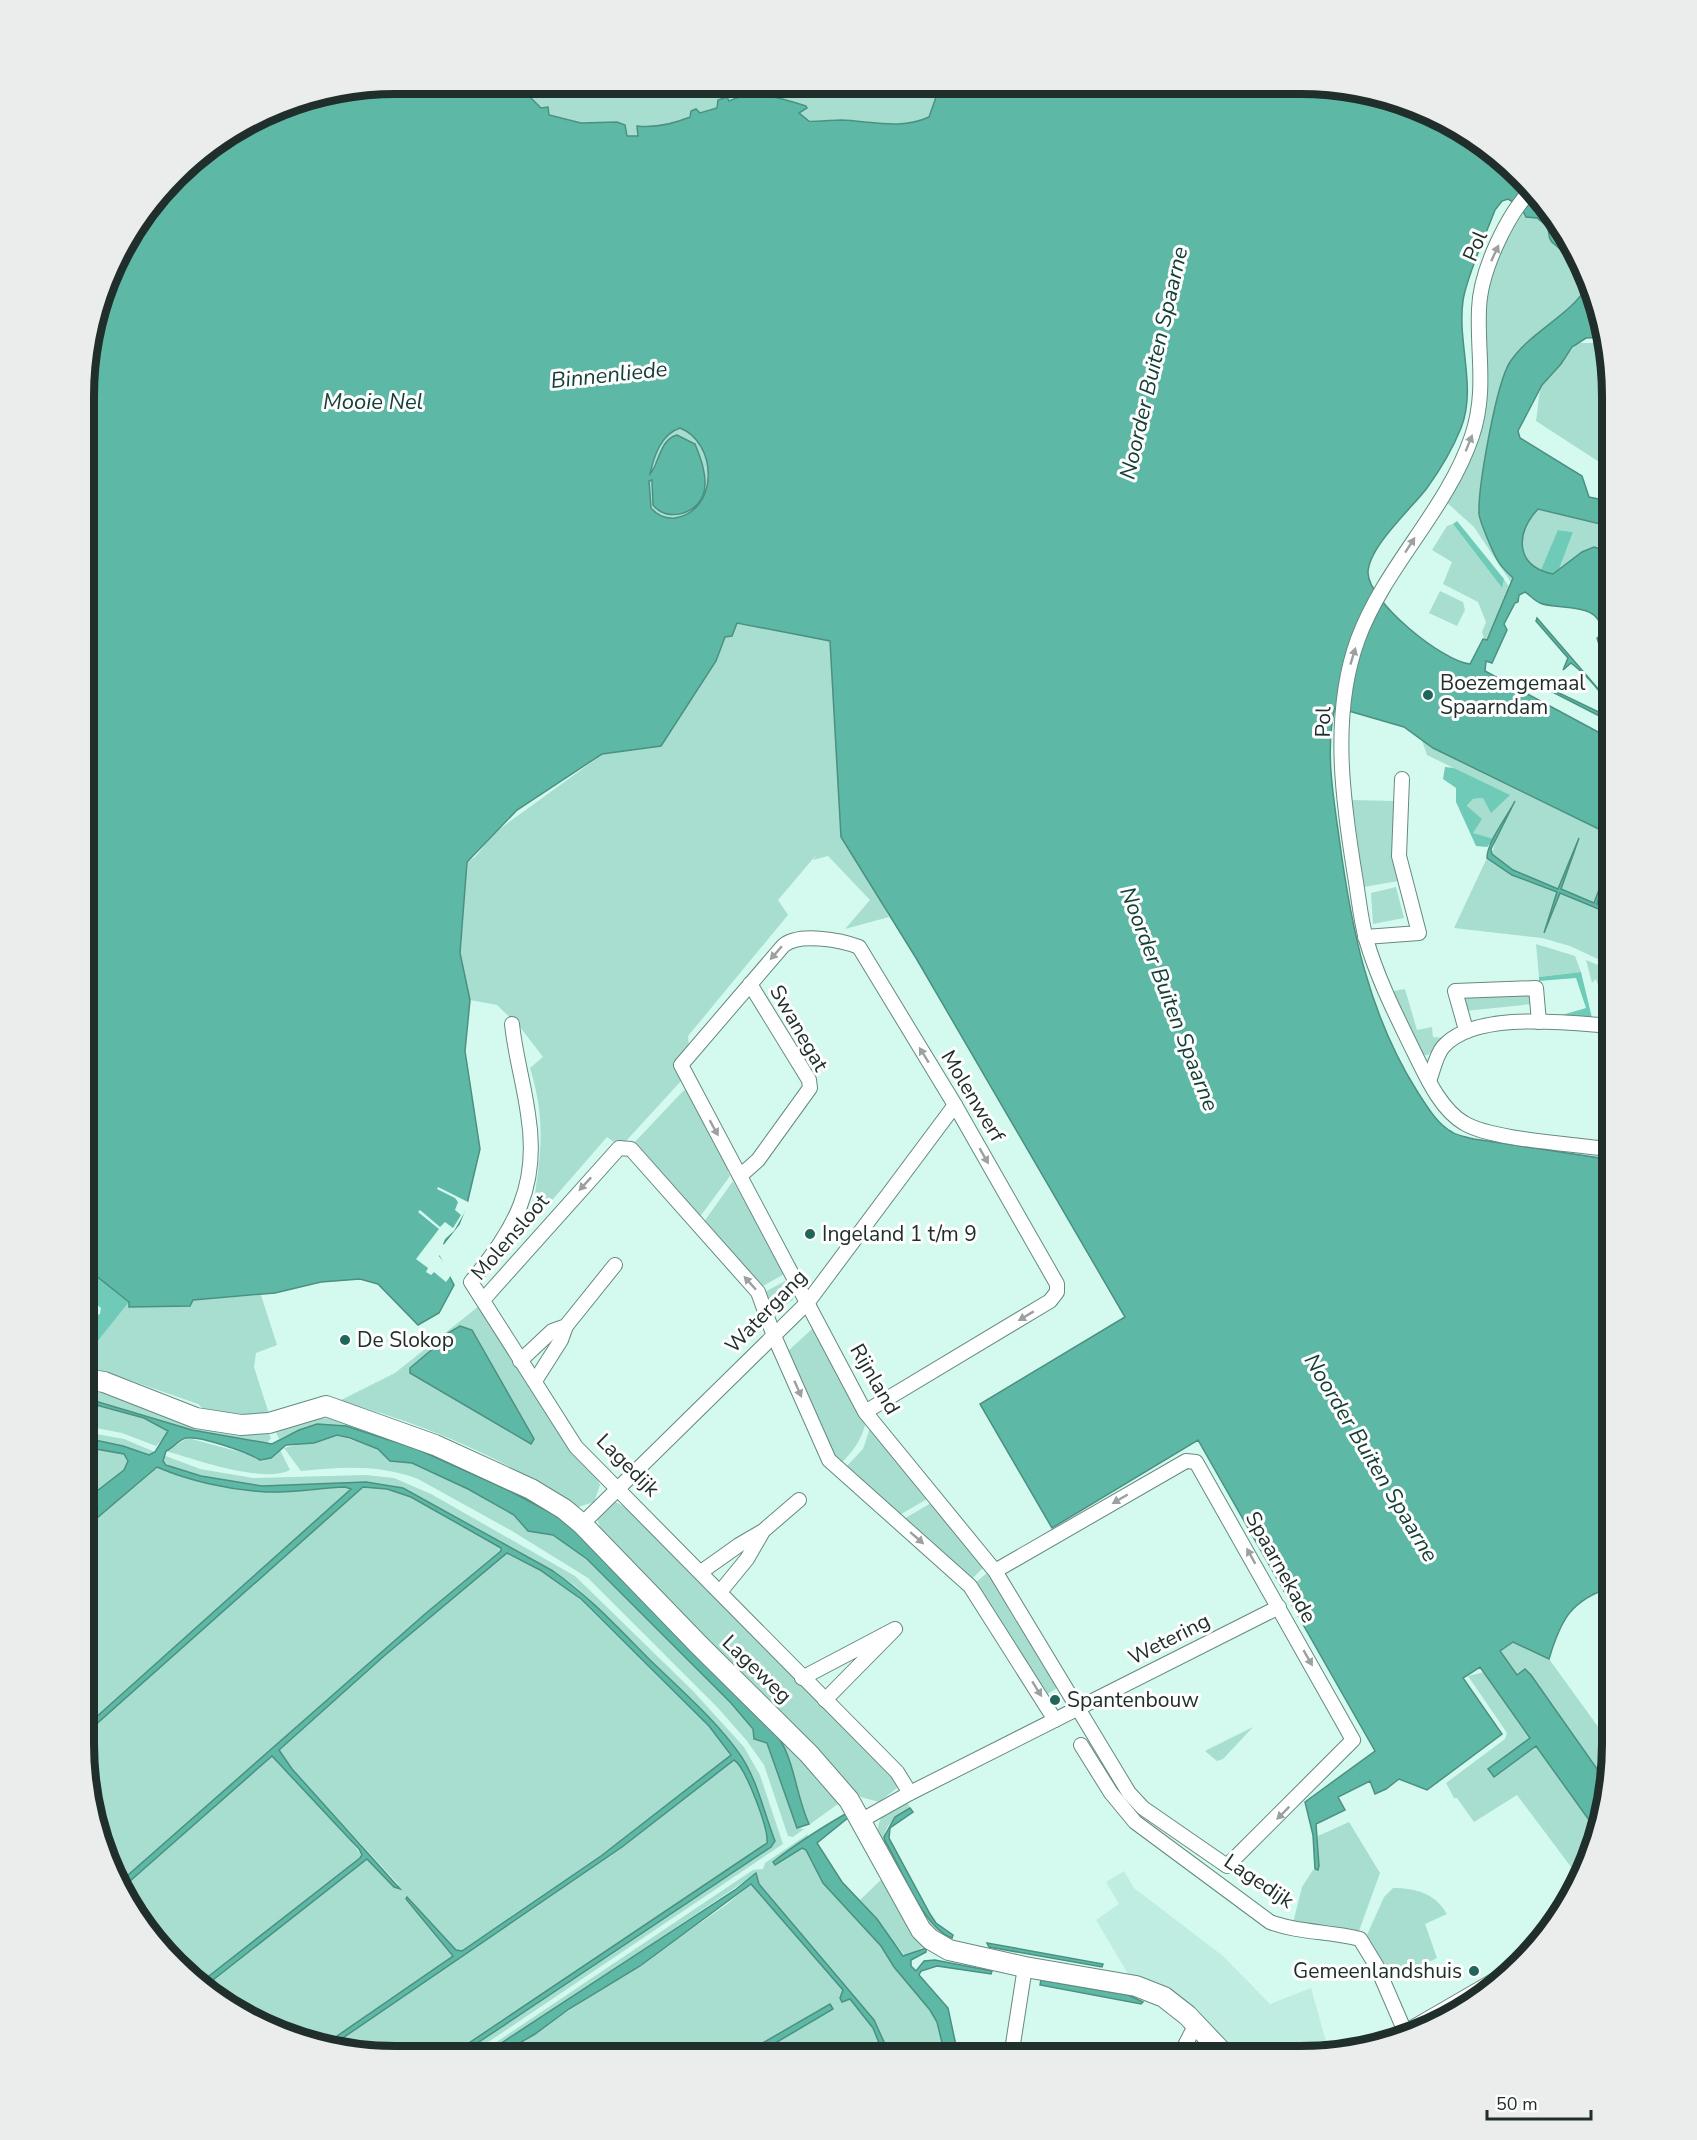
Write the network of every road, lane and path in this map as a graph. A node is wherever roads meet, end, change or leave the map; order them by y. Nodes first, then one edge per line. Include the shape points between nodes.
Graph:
1 (1525, 196) edge
2 (1402, 779) dead end
3 (1365, 937) junction
4 (750, 984) junction
5 (1539, 1022) junction
6 (512, 1024) dead end
7 (1602, 1025) edge
8 (1466, 1030) junction
9 (687, 1080) joint
10 (1429, 1081) junction
11 (955, 1105) junction
12 (1602, 1148) edge
13 (740, 1176) junction
14 (615, 1265) dead end
15 (483, 1300) junction
16 (808, 1302) junction
17 (566, 1326) junction
18 (774, 1336) junction
19 (520, 1361) junction
20 (94, 1380) edge
21 (535, 1381) junction
22 (865, 1412) junction
23 (619, 1488) junction
24 (799, 1500) dead end
25 (582, 1524) junction
26 (763, 1532) junction
27 (995, 1571) junction
28 (701, 1572) junction
29 (720, 1592) junction
30 (1279, 1607) junction
31 (802, 1678) junction
32 (825, 1700) junction
33 (1077, 1708) junction
34 (1055, 1720) junction
35 (1081, 1744) dead end
36 (910, 1793) junction
37 (862, 1820) junction
38 (1227, 1866) joint
39 (1026, 1967) junction
40 (1196, 2024) junction
41 (1402, 2028) edge
42 (1014, 2046) edge
43 (1185, 2046) edge
44 (1214, 2046) edge

3 -> 1 street, Pol via 1346,825 1342,713 1349,669 1380,595 1453,478 1469,445 1482,392 1479,307 1485,273
2 - 3 street via 1399,856 1419,933
3 - 10 street, Pol via 1388,1003
4 - 9 street, Molenwerf via 681,1065
11 -> 4 street, Molenwerf via 859,946 831,940 792,939
4 - 13 street, Swanegat via 809,1080 810,1088 758,1160
5 - 7 street
5 - 8 street
5 - 8 street via 1536,988 1455,991
6 - 15 street, Molensloot via 529,1116 531,1174 523,1201 504,1238 471,1282
8 - 10 street via 1442,1047
9 -> 13 street, Rijnland
10 - 12 street, Pol via 1461,1122 1481,1132
11 - 16 street, Watergang
11 -> 22 street, Molenwerf via 1057,1284 1057,1292 1050,1301
13 - 16 street, Rijnland
14 - 17 street
18 -> 15 street, Molensloot via 758,1292 627,1146 619,1148
15 - 19 street, Lagedijk
16 - 18 street, Watergang
16 - 22 street, Rijnland
17 - 19 street via 552,1331
17 - 21 street
18 - 23 street, Watergang
18 -> 34 street via 829,1460 970,1586
19 - 21 street, Lagedijk
20 - 25 street, Lageweg via 196,1418 241,1425 269,1423 326,1406 411,1436 531,1489
21 - 23 street, Lagedijk via 576,1447
22 - 27 street, Rijnland
23 - 25 street, Watergang
23 - 28 street, Lagedijk
24 - 26 street
25 - 37 street, Lageweg via 809,1754
26 - 28 street
26 - 29 street
30 -> 27 street, Spaarnekade via 1196,1462 1186,1461
27 - 33 street, Rijnland
28 - 29 street, Lagedijk
29 - 31 street, Lagedijk
30 - 33 street, Wetering
30 -> 38 street, Spaarnekade via 1353,1740
31 - 32 street, Lagedijk
31 - 32 street via 895,1629
32 - 36 street, Lagedijk via 897,1772
33 - 34 street
33 - 38 street, Lagedijk via 1129,1793 1143,1808
34 - 36 street
35 - 41 street, Lagedijk via 1110,1793 1135,1822 1270,1922 1290,1930 1337,1933 1360,1939 1377,1967
36 - 37 street
37 - 39 street, Lageweg via 921,1930 930,1939 950,1950
39 - 40 street, Lageweg via 1136,1986 1164,1997
39 - 42 street
40 - 43 street
40 - 44 street, Lageweg

